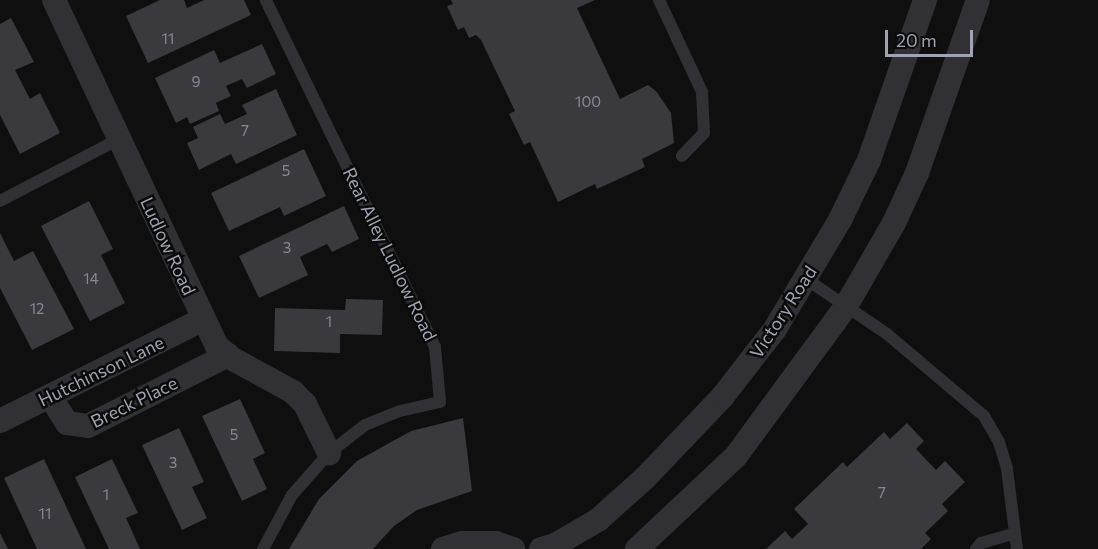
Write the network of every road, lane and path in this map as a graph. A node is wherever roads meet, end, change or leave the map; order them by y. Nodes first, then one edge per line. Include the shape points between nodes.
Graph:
1 (54, 0) edge
2 (266, 0) edge
3 (659, 0) edge
4 (925, 0) edge
5 (978, 0) edge
6 (119, 139) junction
7 (682, 156) dead end
8 (0, 201) edge
9 (806, 279) junction
10 (846, 306) junction
11 (202, 321) junction
12 (228, 355) junction
13 (50, 396) junction
14 (0, 421) edge
15 (329, 453) junction
16 (1013, 534) junction
17 (263, 549) edge
18 (443, 549) edge
19 (513, 549) edge
20 (541, 549) edge
21 (638, 549) edge
22 (976, 549) edge
23 (1017, 549) edge

1 - 6 street, Ludlow Road
2 - 15 lane, Rear Alley Ludlow Road via 435,347 440,402 400,411 366,426
3 - 7 lane via 681,42 704,104 704,133
4 - 9 street, Victory Road via 869,160
5 - 10 street via 917,173 894,223
6 - 8 lane
6 - 11 street, Ludlow Road
9 - 10 lane
9 - 20 street, Victory Road via 723,396 645,478 591,524
10 - 16 lane via 887,334 984,416 999,442 1007,470
10 - 21 street via 736,456
11 - 12 street, Ludlow Road via 217,346
11 - 13 street, Hutchinson Lane
12 - 13 street, Breck Place via 88,426 67,423
12 - 15 street, Ludlow Road via 293,392 305,404
13 - 14 street, Hutchinson Lane
15 - 17 lane via 292,495
16 - 22 lane via 981,543
16 - 23 lane
18 - 19 street via 496,543

